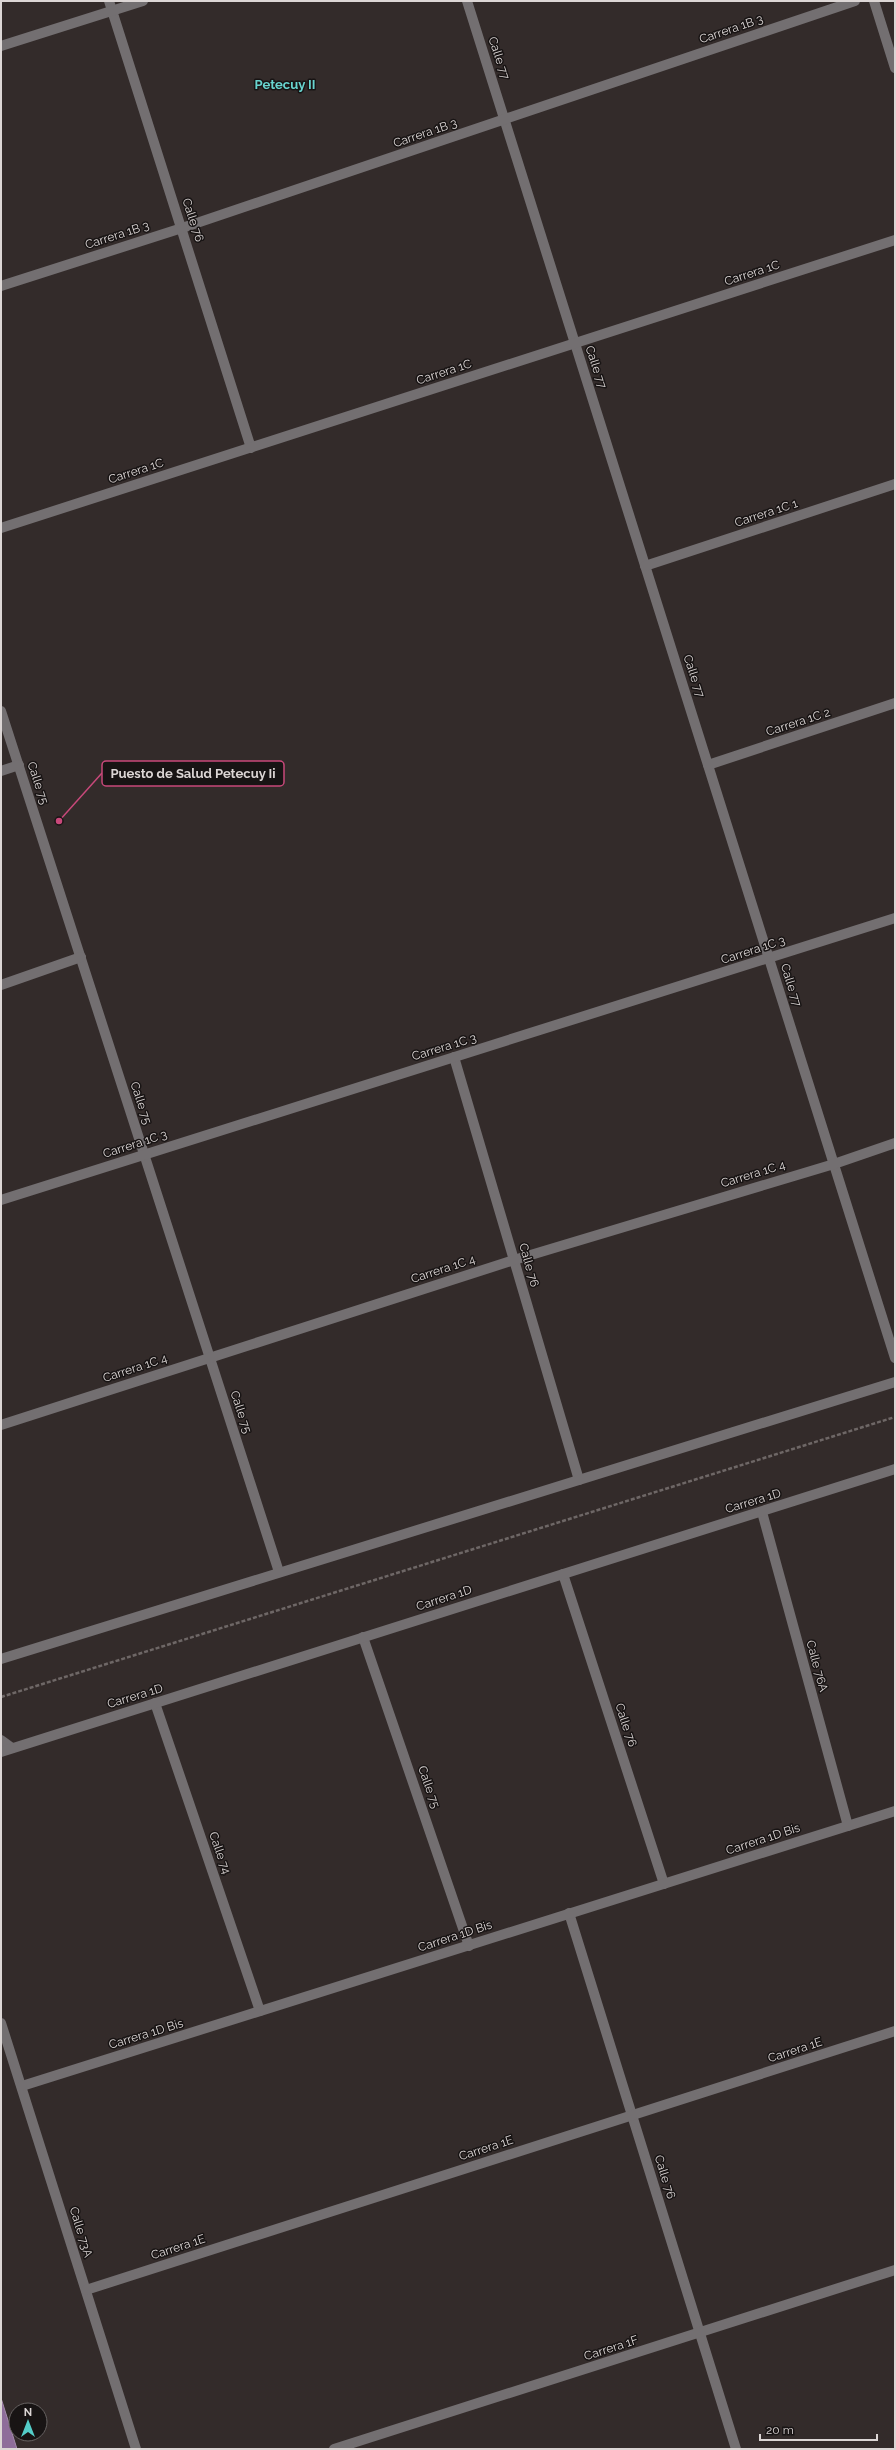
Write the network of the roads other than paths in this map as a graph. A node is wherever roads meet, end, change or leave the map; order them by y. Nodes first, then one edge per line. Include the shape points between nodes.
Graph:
1 (143, 1) edge
2 (467, 1) edge
3 (855, 1) edge
4 (874, 1) edge
5 (111, 6) edge
6 (1, 46) edge
7 (895, 68) edge
8 (505, 120) junction
9 (182, 228) junction
10 (895, 240) edge
11 (1, 286) edge
12 (575, 343) junction
13 (251, 448) junction
14 (895, 484) edge
15 (1, 528) edge
16 (646, 566) junction
17 (895, 703) edge
18 (1, 711) edge
19 (19, 765) junction
20 (708, 765) junction
21 (1, 771) edge
22 (895, 918) edge
23 (81, 957) junction
24 (769, 958) junction
25 (1, 985) edge
26 (454, 1057) junction
27 (895, 1143) edge
28 (144, 1155) junction
29 (834, 1164) junction
30 (1, 1200) edge
31 (514, 1260) junction
32 (210, 1358) junction
33 (895, 1358) edge
34 (895, 1382) edge
35 (1, 1425) edge
36 (895, 1469) edge
37 (579, 1480) junction
38 (762, 1512) junction
39 (279, 1572) junction
40 (563, 1574) junction
41 (363, 1637) junction
42 (1, 1659) edge
43 (155, 1703) junction
44 (1, 1740) edge
45 (12, 1748) junction
46 (1, 1752) edge
47 (895, 1811) edge
48 (848, 1826) junction
49 (664, 1884) junction
50 (569, 1913) junction
51 (469, 1946) junction
52 (260, 2011) junction
53 (1, 2023) edge
54 (895, 2032) edge
55 (22, 2086) junction
56 (632, 2115) junction
57 (895, 2270) edge
58 (86, 2290) junction
59 (700, 2333) junction
60 (136, 2449) edge
61 (334, 2449) edge
62 (736, 2449) edge

1 - 5 street
2 - 8 street, Calle 77
3 - 8 street, Carrera 1B 3
4 - 7 street
5 - 6 street
5 - 9 street, Calle 76
8 - 9 street, Carrera 1B 3
8 - 12 street, Calle 77
9 - 11 street, Carrera 1B 3
9 - 13 street, Calle 76
10 - 12 street, Carrera 1C
12 - 13 street, Carrera 1C
12 - 16 street, Calle 77
13 - 15 street, Carrera 1C
14 - 16 street, Carrera 1C 1
16 - 20 street, Calle 77
17 - 20 street, Carrera 1C 2
18 - 19 street, Calle 75
19 - 21 street
19 - 23 street, Calle 75
20 - 24 street, Calle 77
22 - 24 street, Carrera 1C 3
23 - 25 street
23 - 28 street, Calle 75
24 - 26 street, Carrera 1C 3
24 - 29 street, Calle 77
26 - 28 street, Carrera 1C 3
26 - 31 street, Calle 76
27 - 29 street, Carrera 1C 4
28 - 30 street, Carrera 1C 3
28 - 32 street, Calle 75
29 - 31 street, Carrera 1C 4
29 - 33 street, Calle 77
31 - 32 street, Carrera 1C 4
31 - 37 street, Calle 76
32 - 35 street, Carrera 1C 4
32 - 39 street, Calle 75
34 - 37 street
36 - 38 street, Carrera 1D
37 - 39 street
38 - 40 street, Carrera 1D
38 - 48 street, Calle 76A
39 - 42 street
40 - 41 street, Carrera 1D
40 - 49 street, Calle 76
41 - 43 street, Carrera 1D
41 - 51 street, Calle 75
43 - 45 street, Carrera 1D
43 - 52 street, Calle 74
44 - 45 street
45 - 46 street, Carrera 1D
47 - 48 street, Carrera 1D Bis
48 - 49 street, Carrera 1D Bis
49 - 50 street, Carrera 1D Bis
50 - 51 street, Carrera 1D Bis
50 - 56 street, Calle 76
51 - 52 street, Carrera 1D Bis
52 - 55 street, Carrera 1D Bis
53 - 55 street, Calle 73A
54 - 56 street, Carrera 1E
55 - 58 street, Calle 73A
56 - 58 street, Carrera 1E
56 - 59 street, Calle 76
57 - 59 street, Carrera 1F
58 - 60 street, Calle 73A
59 - 61 street, Carrera 1F
59 - 62 street, Calle 76

